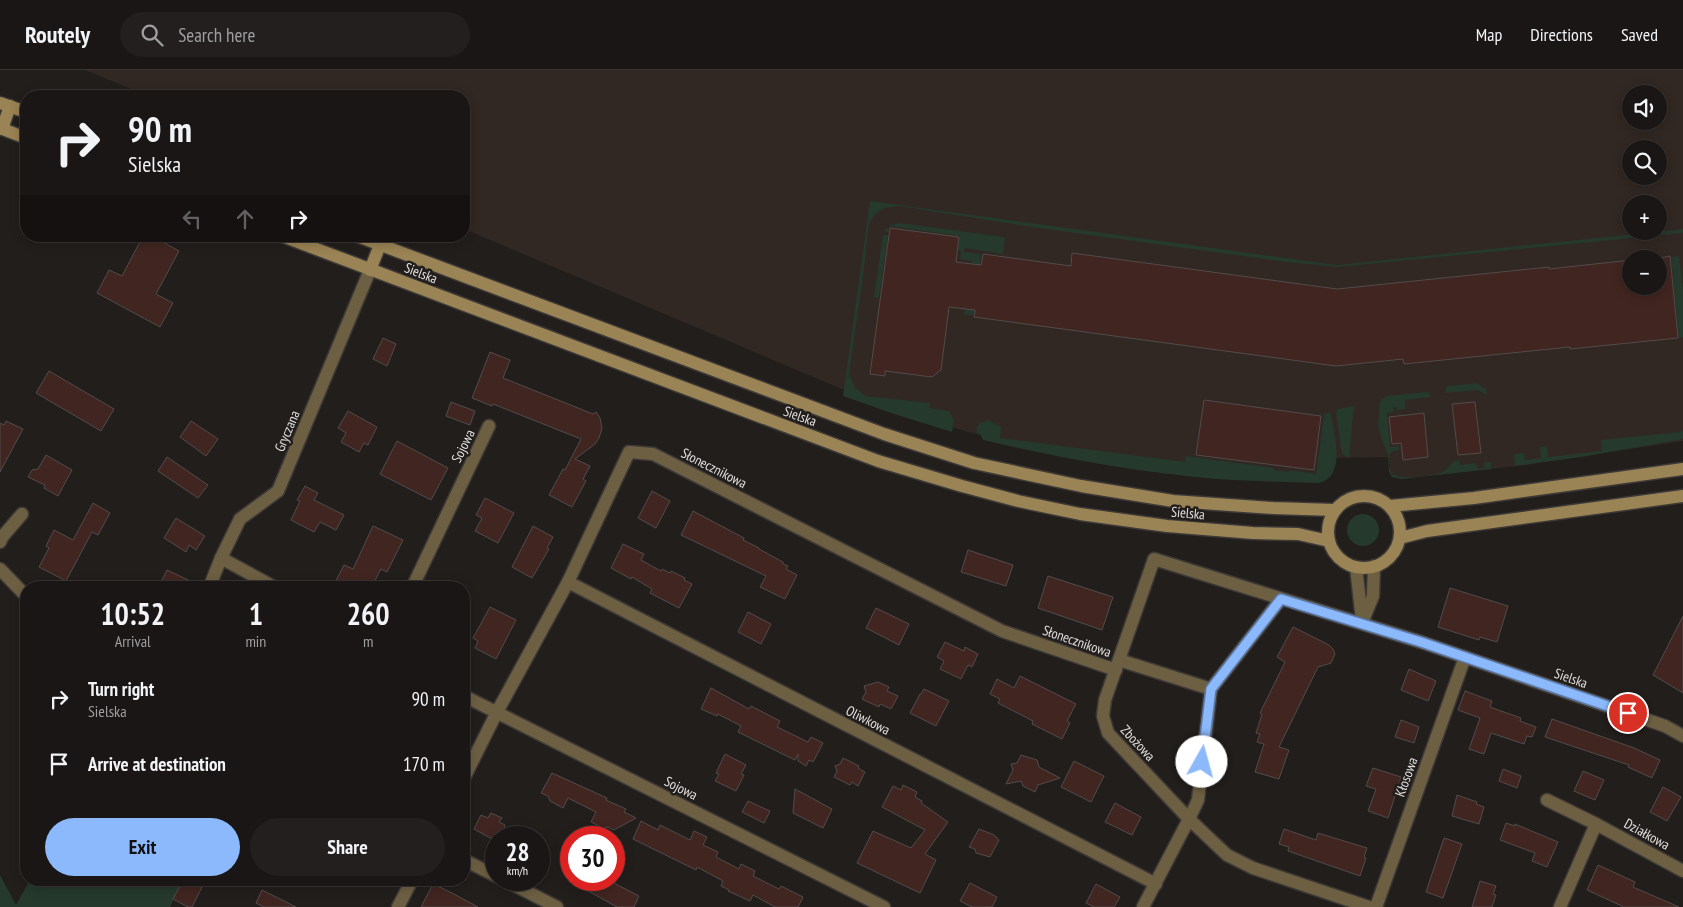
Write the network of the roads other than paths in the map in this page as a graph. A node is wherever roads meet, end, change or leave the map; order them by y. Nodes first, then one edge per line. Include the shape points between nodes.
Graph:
1 (5, 105) edge
2 (20, 110) edge
3 (1, 128) edge
4 (20, 136) edge
5 (298, 242) edge
6 (372, 242) edge
7 (380, 245) junction
8 (370, 270) junction
9 (490, 426) dead end
10 (1683, 469) edge
11 (1683, 496) edge
12 (1390, 506) junction
13 (1335, 510) junction
14 (22, 514) dead end
15 (1400, 538) junction
16 (1329, 541) junction
17 (0, 542) edge
18 (221, 558) junction
19 (1154, 559) joint
20 (1374, 566) junction
21 (1356, 567) junction
22 (0, 569) edge
23 (212, 581) edge
24 (263, 581) edge
25 (415, 581) edge
26 (568, 582) junction
27 (20, 590) edge
28 (1281, 599) junction
29 (1362, 623) junction
30 (1465, 657) junction
31 (1117, 665) junction
32 (1211, 689) junction
33 (470, 699) edge
34 (496, 712) junction
35 (1683, 736) edge
36 (470, 766) edge
37 (1547, 800) dead end
38 (1190, 819) junction
39 (1596, 824) junction
40 (470, 863) edge
41 (485, 870) edge
42 (1683, 871) edge
43 (1156, 884) junction
44 (409, 886) edge
45 (526, 891) edge
46 (398, 907) edge
47 (557, 907) edge
48 (884, 907) edge
49 (1143, 907) edge
50 (1369, 907) edge
51 (1376, 907) edge
52 (1560, 907) edge

1 - 2 main road
1 - 3 main road
3 - 4 main road
5 - 8 main road, Sielska
6 - 7 main road, Sielska
7 - 8 main road
7 - 13 main road, Sielska via 884,434 974,462 1081,486 1172,501
8 - 16 main road, Sielska via 878,461 962,486 1080,514 1167,526 1298,534
8 - 18 street, Gryczana via 278,491 240,518
9 - 25 street, Sojowa
10 - 12 main road via 1474,498
11 - 15 main road via 1427,531
12 - 13 main road via 1371,496 1362,496 1352,497
12 - 15 main road via 1398,521
13 - 16 main road via 1329,525
14 - 17 street
15 - 20 main road via 1391,556
16 - 21 main road via 1339,558
18 - 23 street, Gryczana
18 - 24 street
19 - 28 street, Sielska
19 - 31 street, Zbożowa
20 - 21 main road
20 - 29 street via 1373,596
21 - 29 street
22 - 27 street
26 - 31 street, Słonecznikowa via 629,452 654,454 1002,631
26 - 34 street, Słonecznikowa
26 - 43 street, Oliwkowa
28 - 29 street, Sielska
28 - 32 street
29 - 30 street, Sielska
30 - 35 street, Sielska via 1665,726
30 - 51 street, Kłosowa
31 - 32 street, Słonecznikowa
31 - 38 street, Zbożowa via 1104,700 1103,716 1108,733
32 - 38 street via 1198,800
33 - 34 street, Sojowa
34 - 36 street, Słonecznikowa
34 - 48 street, Sojowa
37 - 39 street, Działkowa
38 - 43 street
38 - 50 street, Zbożowa via 1227,855 1253,868
39 - 42 street, Działkowa
39 - 52 street
40 - 41 street
43 - 49 street
44 - 46 street
45 - 47 street

